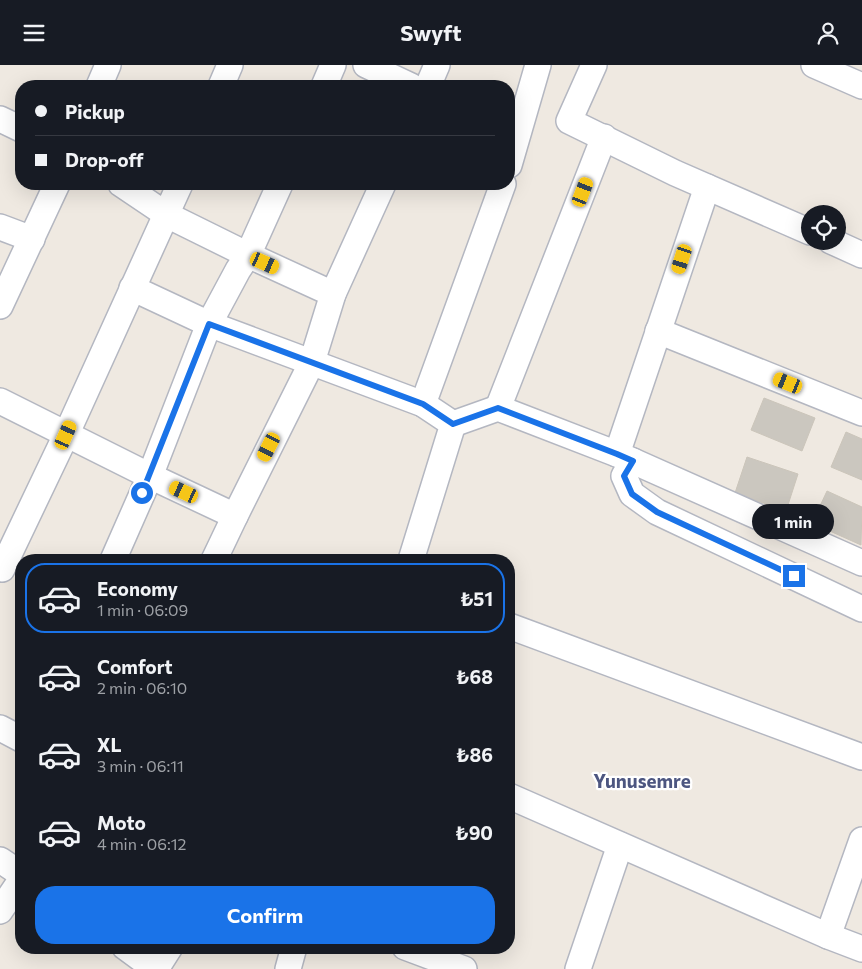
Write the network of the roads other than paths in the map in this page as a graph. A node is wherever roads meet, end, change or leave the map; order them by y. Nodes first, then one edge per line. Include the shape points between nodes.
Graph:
1 (108, 65) edge
2 (230, 65) edge
3 (334, 65) edge
4 (366, 65) edge
5 (437, 65) edge
6 (538, 65) edge
7 (594, 65) edge
8 (814, 65) edge
9 (102, 80) edge
10 (224, 80) edge
11 (327, 80) edge
12 (398, 80) edge
13 (431, 80) edge
14 (862, 86) edge
15 (0, 119) edge
16 (15, 126) edge
17 (604, 137) junction
18 (515, 144) edge
19 (707, 187) junction
20 (54, 190) edge
21 (130, 190) edge
22 (177, 190) edge
23 (277, 190) edge
24 (380, 190) edge
25 (501, 190) edge
26 (167, 215) junction
27 (0, 227) edge
28 (801, 228) edge
29 (32, 239) junction
30 (846, 248) edge
31 (248, 255) junction
32 (862, 255) edge
33 (132, 288) junction
34 (333, 294) junction
35 (0, 306) edge
36 (209, 324) junction
37 (658, 331) junction
38 (312, 362) junction
39 (0, 401) edge
40 (423, 404) junction
41 (498, 408) junction
42 (862, 413) edge
43 (453, 424) junction
44 (66, 435) junction
45 (625, 458) junction
46 (150, 476) junction
47 (235, 516) junction
48 (116, 554) edge
49 (217, 554) edge
50 (413, 554) edge
51 (862, 563) edge
52 (2, 569) dead end
53 (862, 609) edge
54 (515, 628) edge
55 (0, 728) edge
56 (15, 736) edge
57 (862, 757) edge
58 (515, 799) edge
59 (862, 840) edge
60 (620, 845) junction
61 (0, 860) edge
62 (15, 870) edge
63 (15, 889) edge
64 (0, 911) edge
65 (828, 936) junction
66 (862, 949) edge
67 (135, 954) edge
68 (165, 954) edge
69 (292, 954) edge
70 (416, 957) edge
71 (155, 969) edge
72 (288, 969) edge
73 (464, 969) edge
74 (578, 969) edge

1 - 9 street
2 - 10 street
3 - 11 street
4 - 12 street
5 - 13 street
6 - 18 street
7 - 17 street via 569,121
8 - 14 street
15 - 16 street
17 - 19 street
17 - 41 street
19 - 28 street
19 - 37 street
20 - 29 street
21 - 26 street
22 - 26 street
23 - 31 street
24 - 34 street
25 - 40 street
26 - 31 street
26 - 33 street
27 - 29 street
29 - 35 street
30 - 32 street
31 - 34 street
31 - 36 street
33 - 36 street
33 - 44 street
34 - 38 street
36 - 38 street
36 - 46 street
37 - 42 street
37 - 45 street
38 - 40 street
38 - 47 street
39 - 44 street
40 - 43 street
41 - 43 street
41 - 45 street
43 - 50 street
44 - 46 street
44 - 52 street
45 - 51 street
45 - 53 street via 624,476 632,494 657,512
46 - 47 street
46 - 48 street
47 - 49 street
54 - 57 street
55 - 56 street
58 - 60 street
59 - 65 street
60 - 65 street
60 - 74 street
61 - 62 street
63 - 64 street
65 - 66 street
67 - 71 street
68 - 71 street
69 - 72 street
70 - 73 street

